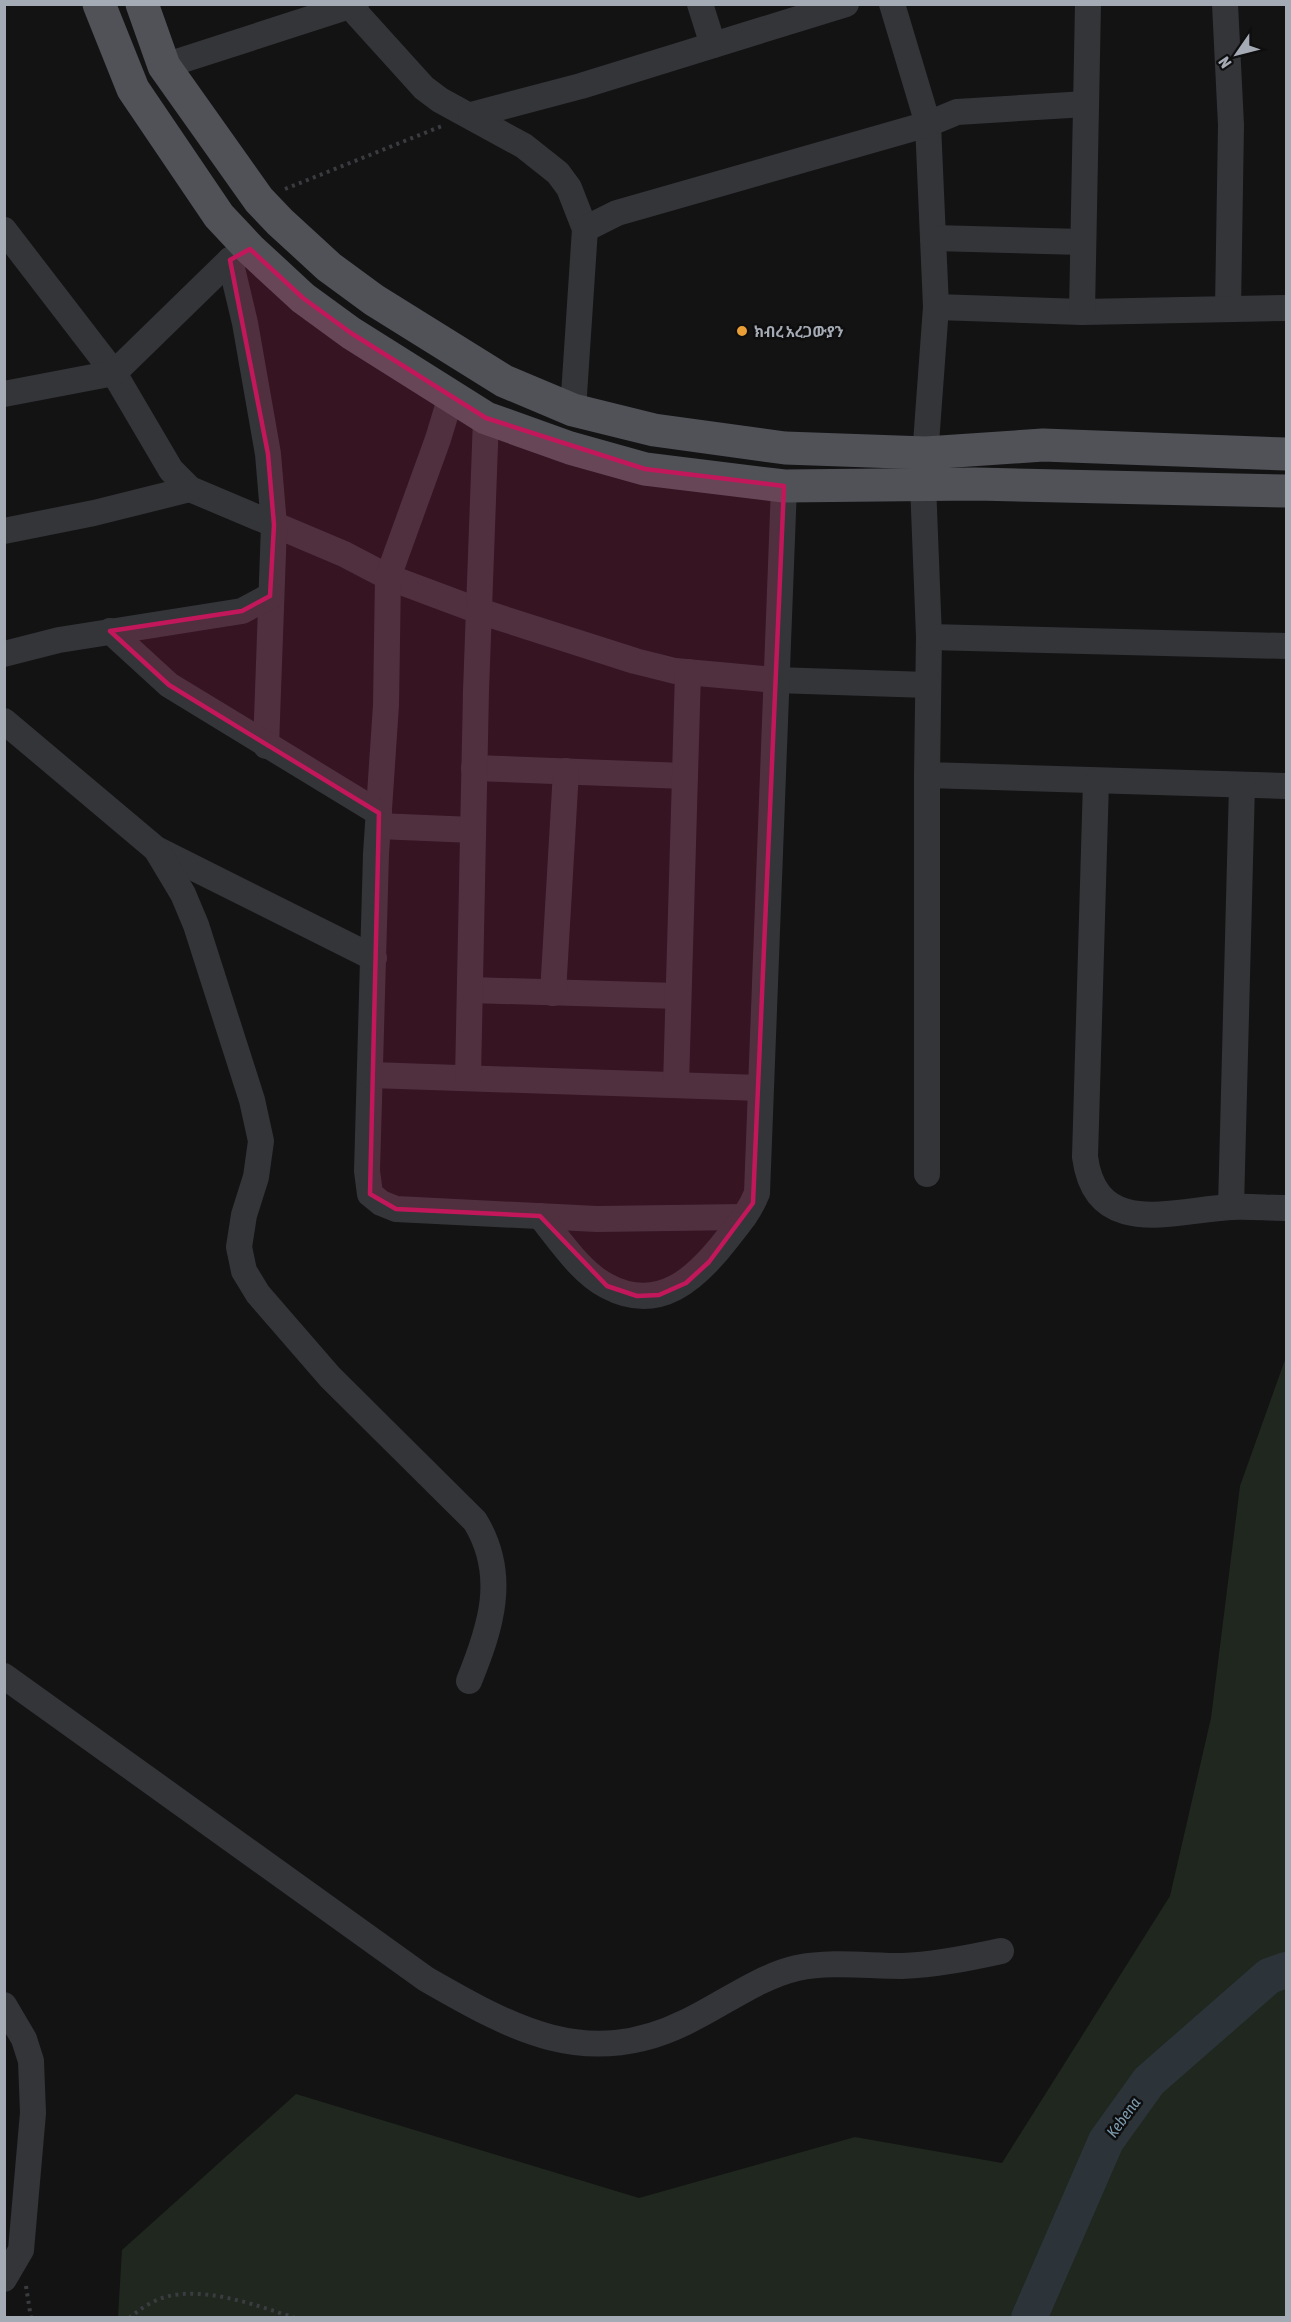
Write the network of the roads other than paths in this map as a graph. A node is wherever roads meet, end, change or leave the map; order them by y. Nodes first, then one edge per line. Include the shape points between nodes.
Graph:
1 (99, 4) edge
2 (142, 4) edge
3 (700, 4) edge
4 (846, 4) edge
5 (892, 4) edge
6 (1088, 4) edge
7 (1225, 4) edge
8 (351, 5) edge
9 (713, 45) junction
10 (164, 66) junction
11 (1086, 104) junction
12 (471, 115) junction
13 (928, 124) junction
14 (585, 229) junction
15 (4, 230) edge
16 (933, 238) junction
17 (1083, 242) junction
18 (12, 254) edge
19 (240, 255) junction
20 (936, 307) junction
21 (1228, 308) junction
22 (1287, 308) edge
23 (1082, 312) junction
24 (114, 373) junction
25 (4, 394) edge
26 (451, 396) junction
27 (573, 410) junction
28 (486, 417) junction
29 (1287, 454) edge
30 (925, 469) junction
31 (784, 486) junction
32 (190, 489) junction
33 (1287, 491) edge
34 (274, 525) junction
35 (4, 531) edge
36 (388, 576) junction
37 (270, 596) junction
38 (479, 611) junction
39 (110, 631) junction
40 (929, 637) junction
41 (1287, 646) edge
42 (4, 654) edge
43 (688, 672) junction
44 (775, 680) junction
45 (928, 685) junction
46 (4, 721) edge
47 (266, 746) junction
48 (474, 768) junction
49 (566, 771) junction
50 (927, 775) junction
51 (685, 776) junction
52 (1096, 781) junction
53 (1242, 785) junction
54 (1287, 786) edge
55 (378, 819) junction
56 (473, 830) junction
57 (156, 849) junction
58 (374, 958) junction
59 (470, 990) junction
60 (553, 993) junction
61 (678, 996) junction
62 (371, 1075) junction
63 (468, 1078) junction
64 (676, 1085) junction
65 (760, 1088) junction
66 (927, 1174) dead end
67 (1232, 1207) junction
68 (1287, 1208) edge
69 (540, 1216) junction
70 (744, 1217) junction
71 (4, 1676) edge
72 (469, 1681) dead end
73 (1001, 1951) dead end
74 (4, 2005) edge
75 (4, 2279) edge

1 - 19 main road via 133,89 219,216
2 - 10 main road
3 - 9 street
4 - 9 street
5 - 13 street
6 - 11 street
7 - 21 street via 1231,125
8 - 10 street
8 - 12 street via 423,88
9 - 12 street
10 - 27 main road via 259,200 329,267 374,300 504,381
11 - 13 street via 957,112
11 - 17 street
12 - 14 street via 524,146 558,173 569,188
13 - 14 street via 616,213
13 - 16 street
14 - 27 street
15 - 18 street
16 - 17 street
16 - 20 street
17 - 23 street
18 - 24 street
19 - 24 street
19 - 26 main road via 351,333
19 - 34 street
20 - 23 street
20 - 30 street
21 - 22 street
21 - 23 street
24 - 25 street
24 - 32 street via 171,470
26 - 28 main road
26 - 36 street
27 - 30 main road via 654,430
28 - 31 main road via 645,470
28 - 38 street
29 - 30 main road via 1043,445
30 - 31 main road
30 - 33 main road
30 - 40 street
31 - 44 street
32 - 34 street
32 - 35 street
34 - 36 street
34 - 37 street
36 - 38 street
36 - 55 street via 386,705
37 - 39 street via 242,611
37 - 47 street
38 - 43 street via 635,661
38 - 48 street
39 - 42 street
39 - 47 street via 169,685
40 - 41 street
40 - 45 street
43 - 44 street
43 - 51 street
44 - 45 street
44 - 65 street
45 - 50 street
46 - 57 street
47 - 55 street
48 - 49 street
48 - 56 street
49 - 51 street
49 - 60 street
50 - 52 street
50 - 66 street
51 - 61 street
52 - 53 street
52 - 67 street via 1085,1157 1088,1174 1097,1194 1117,1209 1145,1216
53 - 54 street
53 - 67 street
55 - 56 street
55 - 58 street
56 - 59 street
57 - 58 street
57 - 72 street via 196,924 252,1100 261,1141 239,1247 244,1271 258,1294 330,1377 475,1521 487,1540 492,1558 494,1604
58 - 62 street
59 - 60 street
59 - 63 street
60 - 61 street
61 - 64 street
62 - 63 street
62 - 69 street via 368,1172 374,1198 396,1209
63 - 64 street
64 - 65 street
65 - 70 street via 757,1193
67 - 68 street
69 - 70 street
69 - 70 street via 584,1267 607,1286 637,1296 659,1295 686,1283 709,1262
71 - 73 street via 426,1979 491,2015 566,2041 607,2046 647,2038 796,1968 835,1964 903,1966
74 - 75 street via 24,2039 31,2061 33,2113 21,2250

